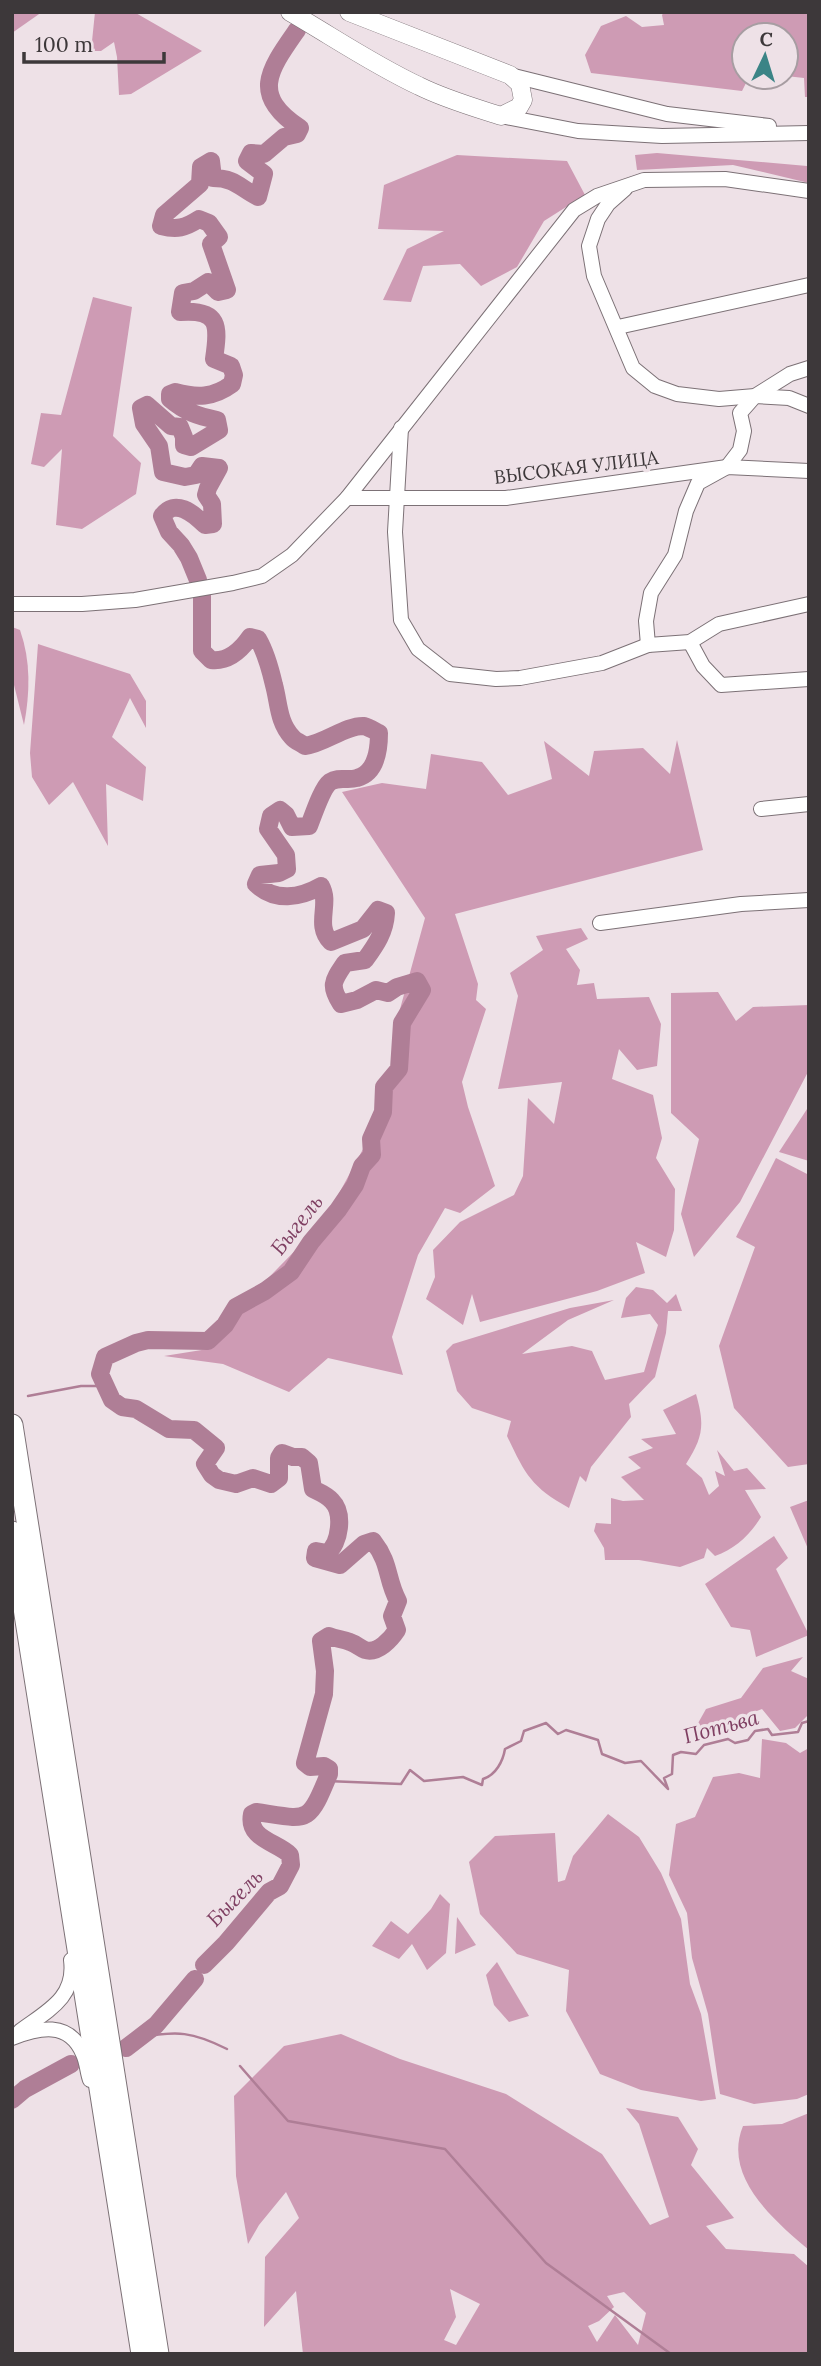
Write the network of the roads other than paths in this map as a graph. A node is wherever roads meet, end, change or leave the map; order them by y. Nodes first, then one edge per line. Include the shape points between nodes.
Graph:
1 (290, 12) edge
2 (349, 12) edge
3 (510, 75) junction
4 (501, 116) junction
5 (809, 132) edge
6 (632, 184) junction
7 (809, 191) edge
8 (809, 285) edge
9 (618, 327) junction
10 (809, 368) edge
11 (755, 396) junction
12 (719, 399) junction
13 (809, 406) edge
14 (740, 413) junction
15 (401, 428) junction
16 (727, 467) junction
17 (809, 471) edge
18 (347, 498) junction
19 (399, 498) junction
20 (12, 604) edge
21 (809, 604) edge
22 (690, 642) junction
23 (648, 645) junction
24 (809, 679) edge
25 (809, 804) edge
26 (761, 809) dead end
27 (809, 900) edge
28 (600, 923) dead end
29 (12, 1425) edge
30 (12, 1532) edge
31 (69, 1895) junction
32 (12, 2038) edge
33 (112, 2165) junction
34 (142, 2354) edge
35 (158, 2354) edge

1 - 4 main road via 421,88
2 - 3 main road
3 - 4 main road via 520,84 523,100
3 - 5 street via 667,114
4 - 5 street via 578,131 662,136
6 - 7 street via 725,179
6 - 9 street via 608,204 589,246 594,276
6 - 15 street via 573,210
8 - 9 street
9 - 12 street via 634,368 655,386
10 - 11 street
11 - 12 street
11 - 13 street via 789,397
11 - 14 street
12 - 14 street
14 - 16 street via 744,430 740,450
15 - 18 street
15 - 19 street
16 - 17 street, ВЫСОКАЯ УЛИЦА
16 - 19 street, ВЫСОКАЯ УЛИЦА via 506,498
16 - 23 street via 698,483 675,555 651,593
18 - 19 street, ВЫСОКАЯ УЛИЦА
18 - 20 street via 292,555 262,576 135,600
19 - 23 street via 395,532 401,620 418,649 450,674 520,678 602,663
21 - 22 street via 719,624
22 - 23 street
22 - 24 street via 721,685
25 - 26 street
27 - 28 street
29 - 35 highway
30 - 31 highway
31 - 32 street via 71,1985 55,2005
31 - 33 highway
32 - 33 street via 48,2028 72,2039 83,2053
33 - 34 highway

